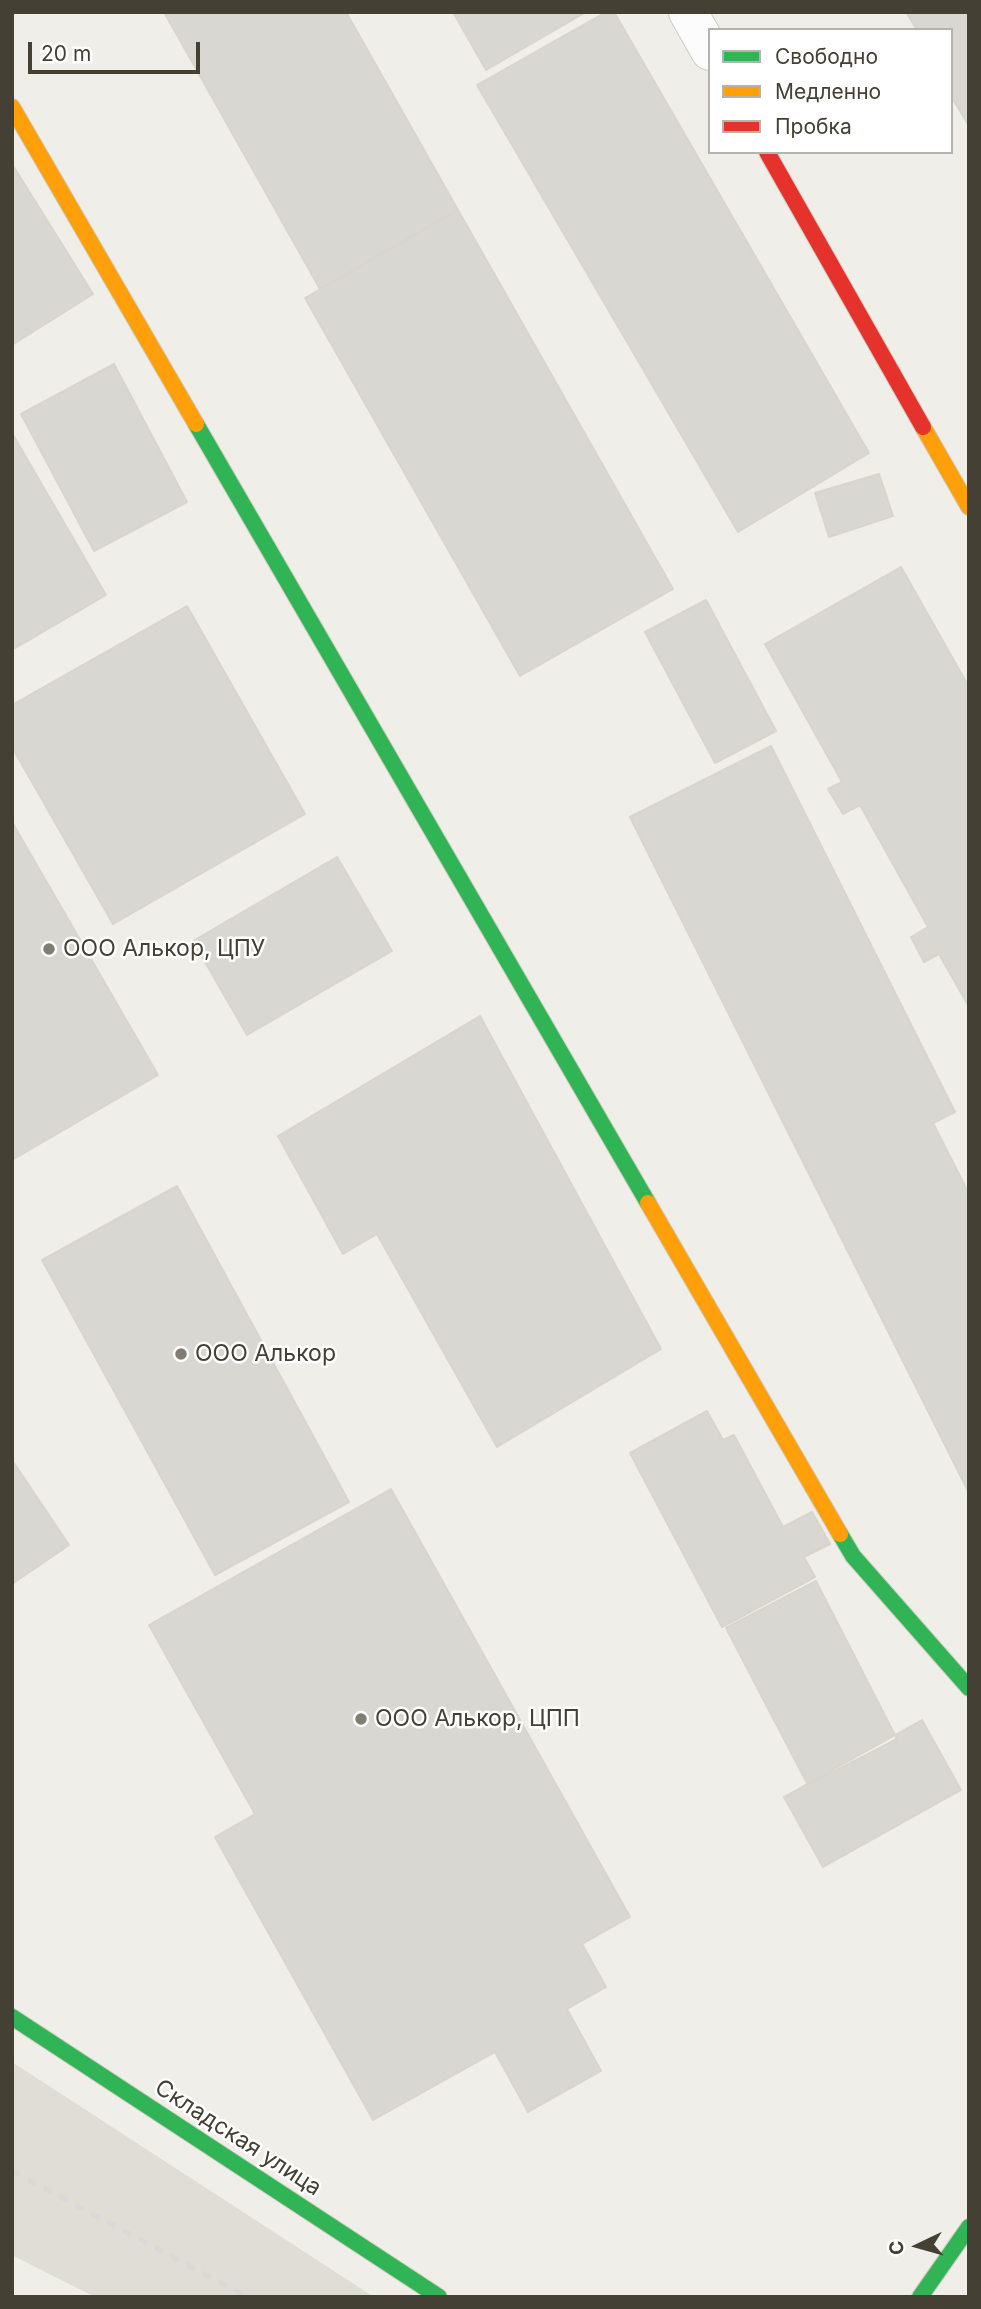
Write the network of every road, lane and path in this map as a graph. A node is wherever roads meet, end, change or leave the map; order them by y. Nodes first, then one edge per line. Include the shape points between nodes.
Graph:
1 (688, 12) edge
2 (708, 47) edge
3 (12, 107) edge
4 (768, 154) edge
5 (969, 507) edge
6 (969, 1688) edge
7 (12, 2017) edge
8 (969, 2227) edge
9 (439, 2297) edge
10 (920, 2297) edge

1 - 2 street
3 - 6 street via 853,1556
4 - 5 street
7 - 9 street, Складская улица
8 - 10 street

